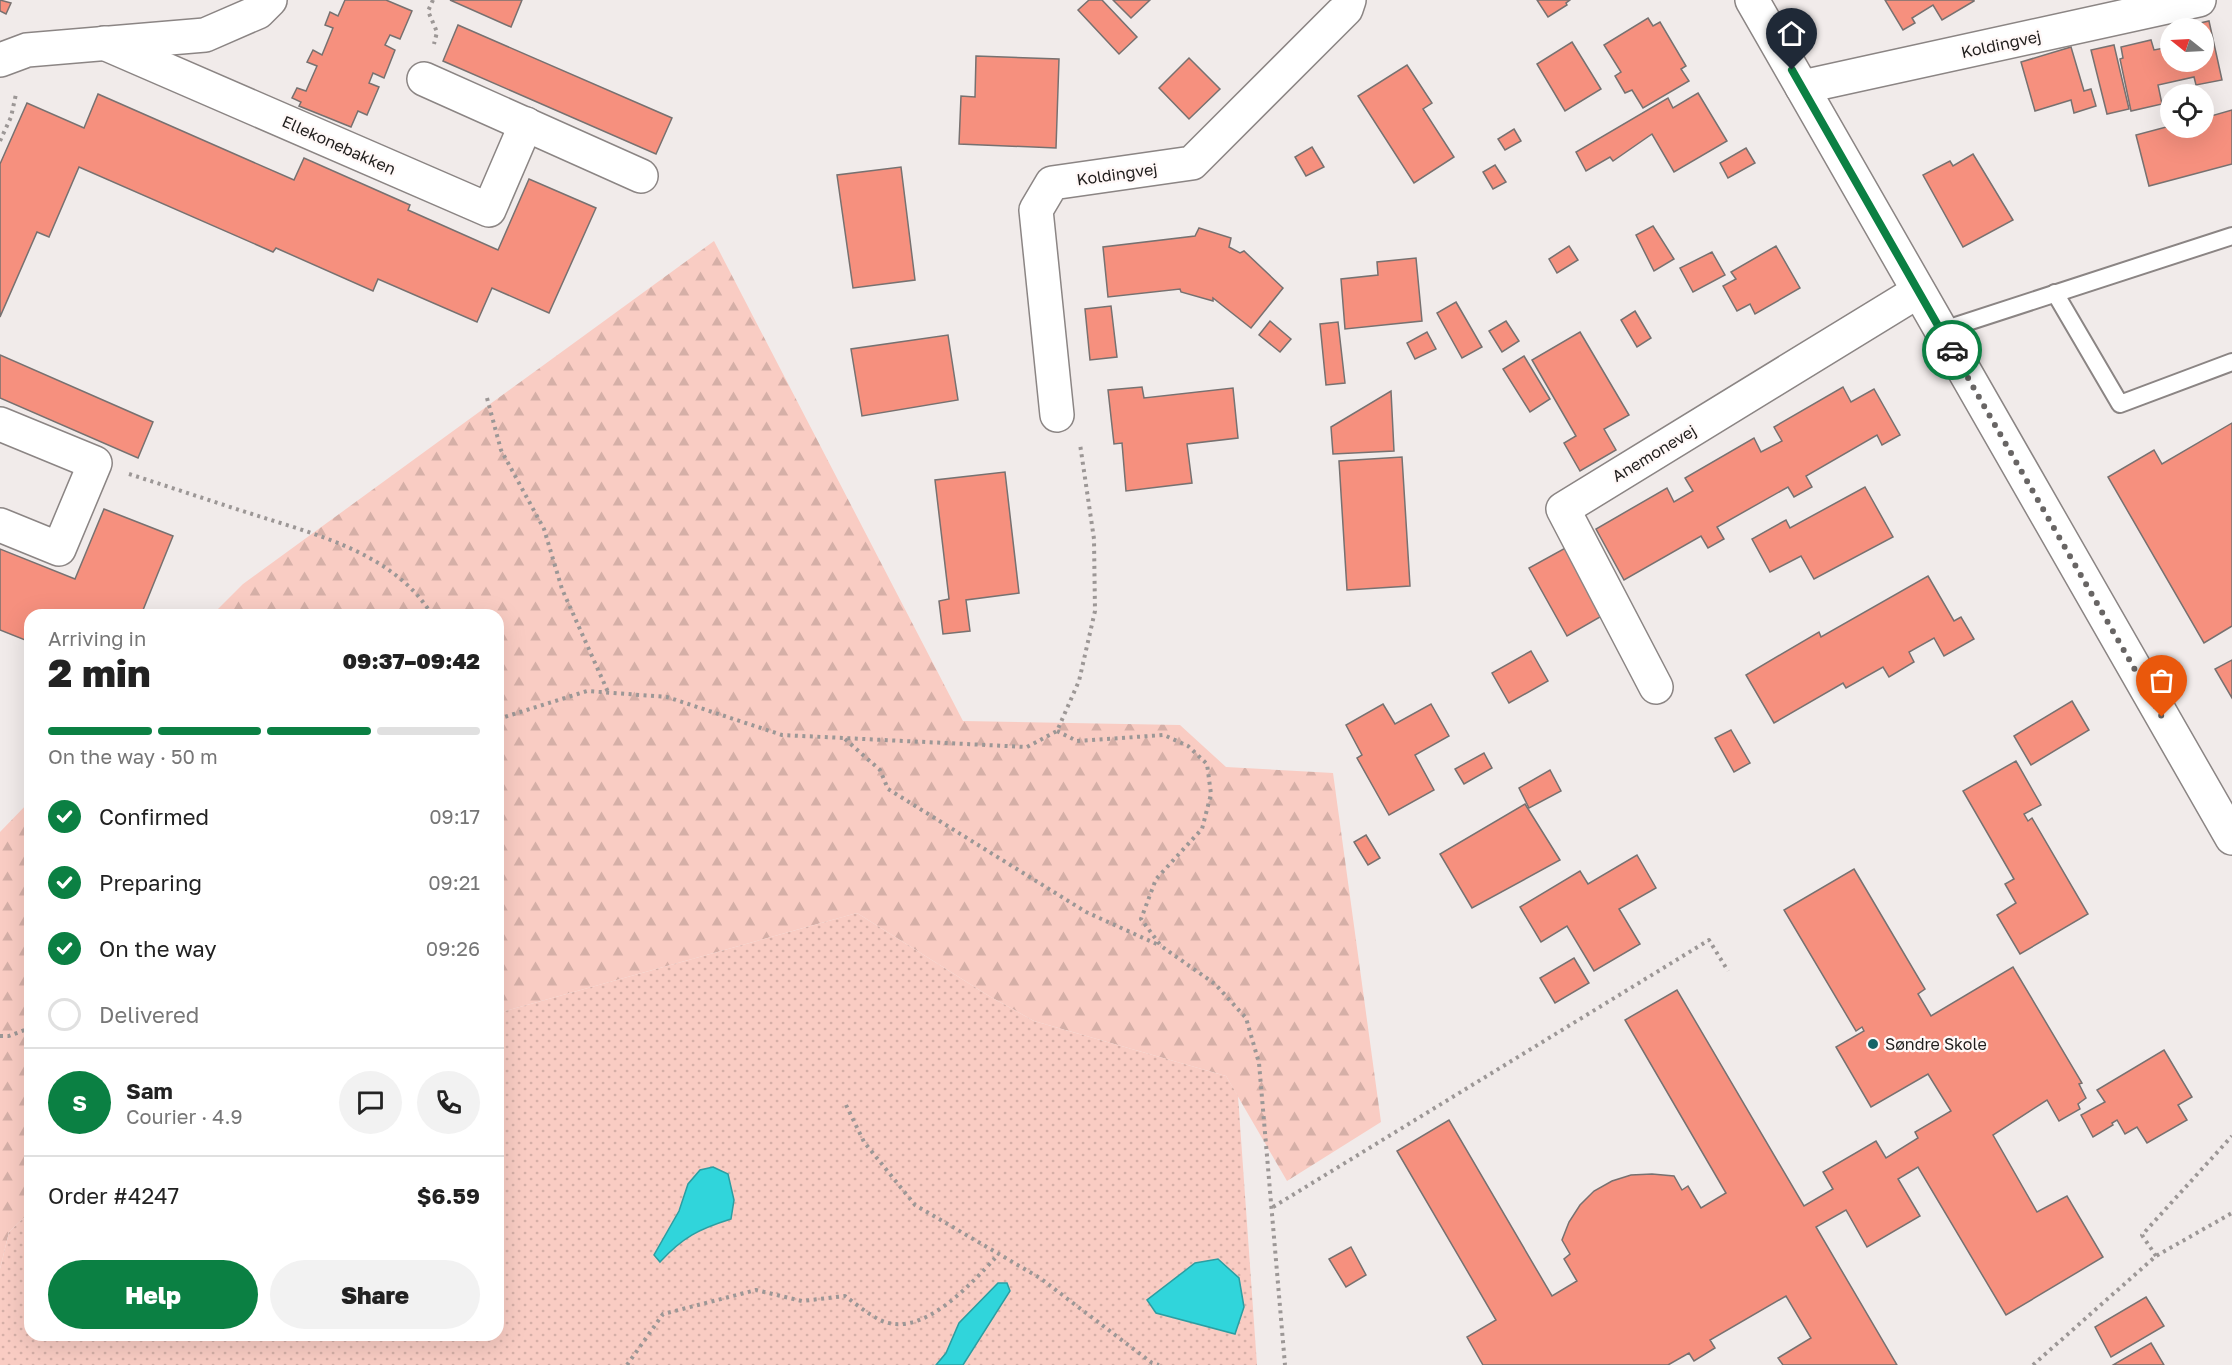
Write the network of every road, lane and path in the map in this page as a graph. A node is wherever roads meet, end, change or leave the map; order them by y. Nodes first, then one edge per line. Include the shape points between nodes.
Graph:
1 (270, 0) edge
2 (433, 0) edge
3 (1348, 0) edge
4 (1752, 0) edge
5 (2199, 0) edge
6 (104, 43) junction
7 (0, 60) edge
8 (424, 79) joint
9 (1802, 87) junction
10 (526, 124) junction
11 (641, 176) dead end
12 (2232, 236) edge
13 (1917, 292) junction
14 (2055, 293) junction
15 (1940, 331) junction
16 (2232, 362) edge
17 (486, 398) dead end
18 (1057, 415) joint
19 (0, 424) edge
20 (95, 463) junction
21 (0, 525) edge
22 (428, 609) edge
23 (1656, 687) dead end
24 (609, 693) junction
25 (504, 717) edge
26 (1057, 731) junction
27 (845, 738) junction
28 (2232, 838) edge
29 (1161, 946) junction
30 (1728, 971) dead end
31 (24, 1030) edge
32 (0, 1036) edge
33 (846, 1106) dead end
34 (2232, 1136) edge
35 (1272, 1208) junction
36 (2232, 1213) edge
37 (2156, 1256) junction
38 (996, 1257) dead end
39 (627, 1365) edge
40 (1159, 1365) edge
41 (1285, 1365) edge
42 (2033, 1365) edge

1 - 6 street, Ellekonebakken via 258,12 205,35
2 - 8 path via 428,11 438,32
3 - 18 street, Koldingvej via 1346,9 1192,163 1052,183 1036,210
4 - 9 street
5 - 9 street, Koldingvej
6 - 7 street, Ellekonebakken via 27,50
6 - 10 street, Ellekonebakken via 489,210
8 - 10 street
9 - 13 street
10 - 11 street
12 - 14 lane
13 - 15 street
13 - 23 street, Anemonevej via 1563,509
14 - 15 lane
14 - 16 lane via 2120,404
15 - 28 street
17 - 24 path via 501,450 544,529 562,589
18 - 26 path via 1079,436 1094,539 1095,611 1079,681
19 - 20 street
20 - 21 street via 59,549
20 - 22 path via 335,541 385,566 421,597
24 - 25 path via 587,691
24 - 27 path via 667,697 782,735
26 - 27 path via 1027,747
26 - 29 path via 1077,741 1164,735 1188,746 1207,764 1211,794 1202,829 1156,879 1141,919
27 - 29 path via 880,770 888,789 1086,912
29 - 35 path via 1215,984 1246,1018 1259,1063
30 - 35 path via 1709,940
31 - 32 path
33 - 40 path via 864,1142 915,1205 1040,1278
34 - 37 path via 2142,1235
35 - 41 path
36 - 37 path
37 - 42 path
38 - 39 path via 958,1298 907,1325 881,1321 845,1296 802,1301 756,1290 663,1314

